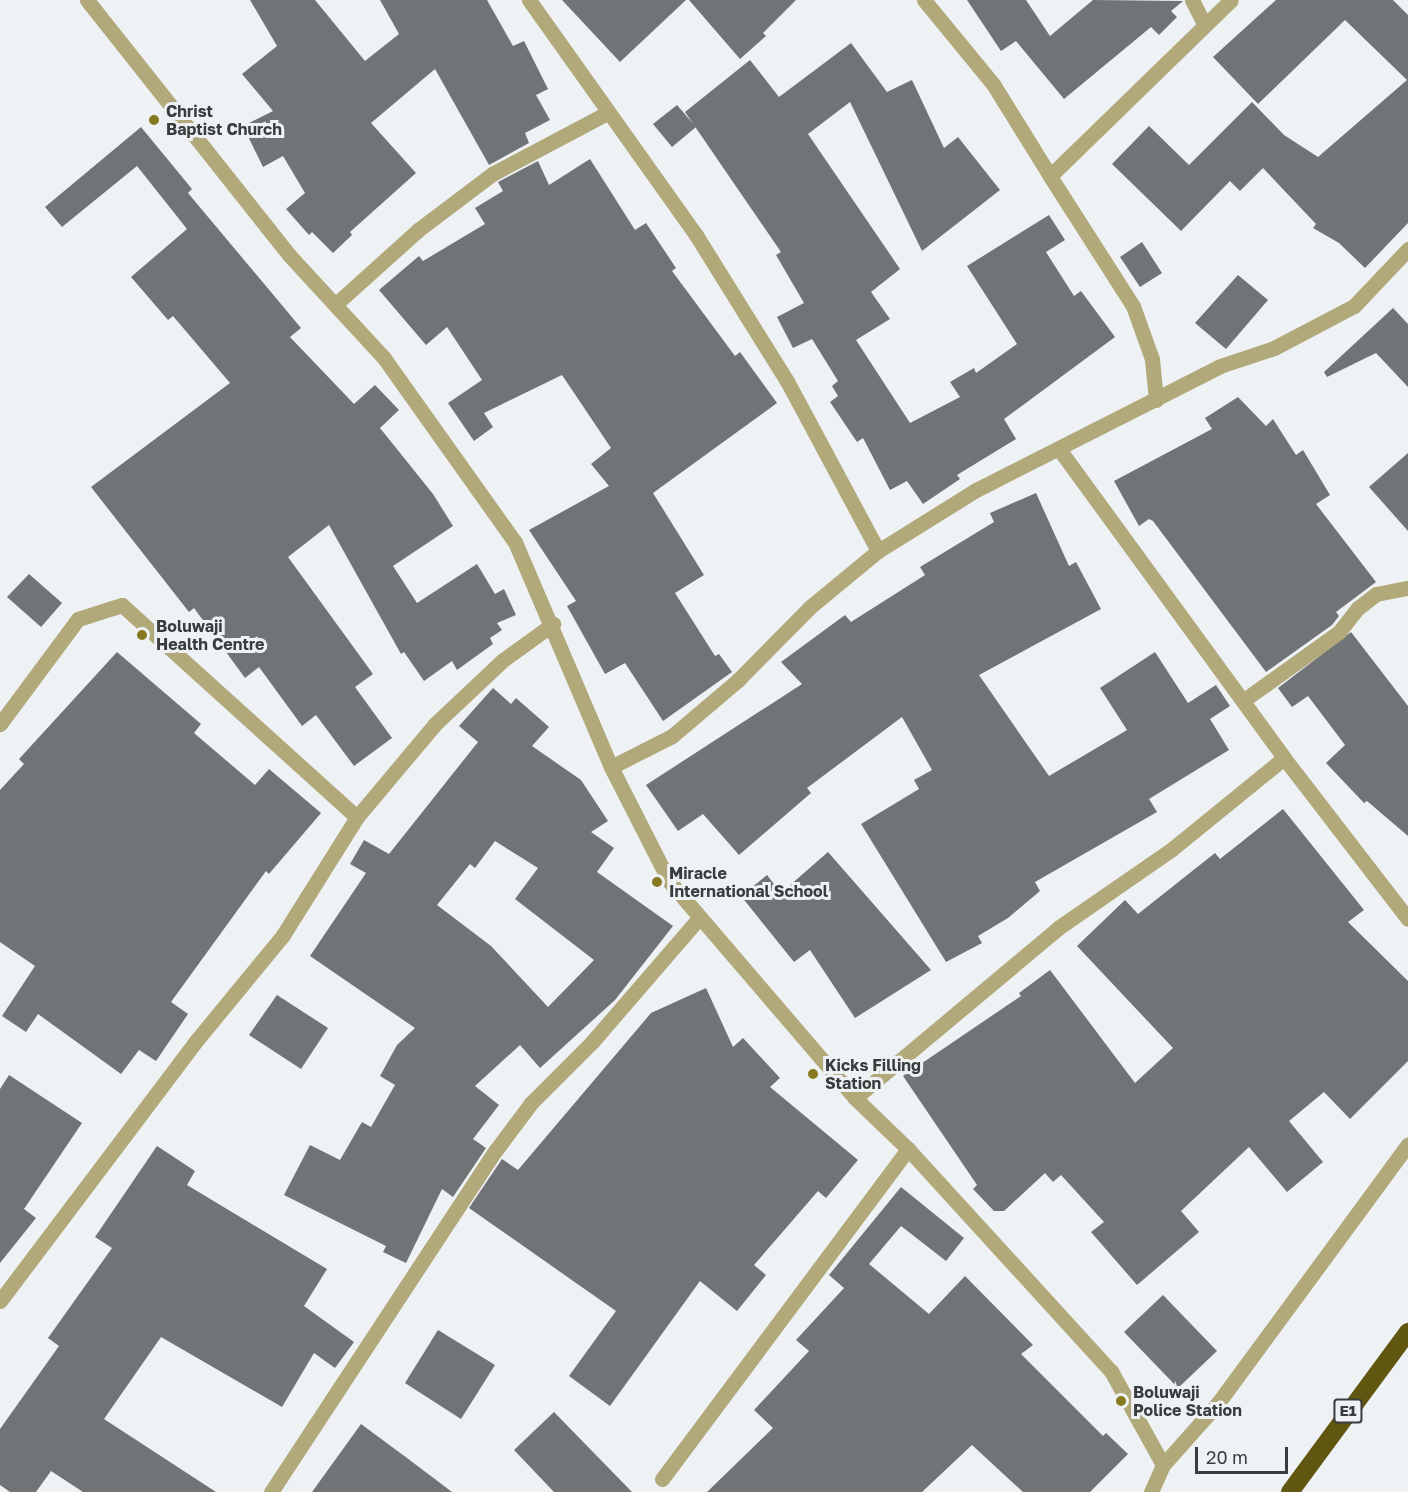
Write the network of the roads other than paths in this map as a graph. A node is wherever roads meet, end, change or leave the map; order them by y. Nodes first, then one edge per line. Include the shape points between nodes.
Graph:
1 (87, 0) edge
2 (529, 0) edge
3 (924, 0) edge
4 (1192, 0) edge
5 (1231, 0) edge
6 (1204, 24) junction
7 (607, 114) junction
8 (1050, 176) junction
9 (1408, 249) edge
10 (337, 303) junction
11 (1156, 400) junction
12 (1059, 449) junction
13 (879, 551) junction
14 (1408, 588) edge
15 (553, 624) junction
16 (1244, 700) junction
17 (0, 724) edge
18 (1284, 758) junction
19 (612, 766) junction
20 (357, 817) junction
21 (699, 918) junction
22 (1408, 919) edge
23 (855, 1098) junction
24 (1408, 1144) edge
25 (908, 1149) junction
26 (0, 1301) edge
27 (1408, 1332) edge
28 (1163, 1465) junction
29 (662, 1479) dead end
30 (271, 1492) edge
31 (1151, 1492) edge
32 (1290, 1492) edge

1 - 10 street via 289,255
2 - 7 street
3 - 8 street via 993,84
4 - 6 street
5 - 6 street
6 - 8 street
7 - 10 street via 492,174 418,230
7 - 13 street via 714,264 787,381
8 - 11 street via 1133,306 1152,359
9 - 11 street via 1354,306 1274,348 1220,366
10 - 15 street via 384,358 471,474 515,542
11 - 12 street
12 - 13 street via 976,490
12 - 16 street
13 - 19 street via 810,607 738,680 672,736
14 - 16 street via 1376,594 1339,632
15 - 19 street
15 - 20 street via 503,660 435,724
16 - 18 street
17 - 20 street via 78,619 122,605
18 - 22 street
18 - 23 street via 1172,849 1058,928
19 - 21 street via 669,881
20 - 26 street via 283,935 196,1041
21 - 23 street
21 - 30 street via 592,1042 531,1103
23 - 25 street
24 - 28 street via 1218,1403
25 - 28 street via 1111,1371
25 - 29 street
27 - 32 highway, E1
28 - 31 street

